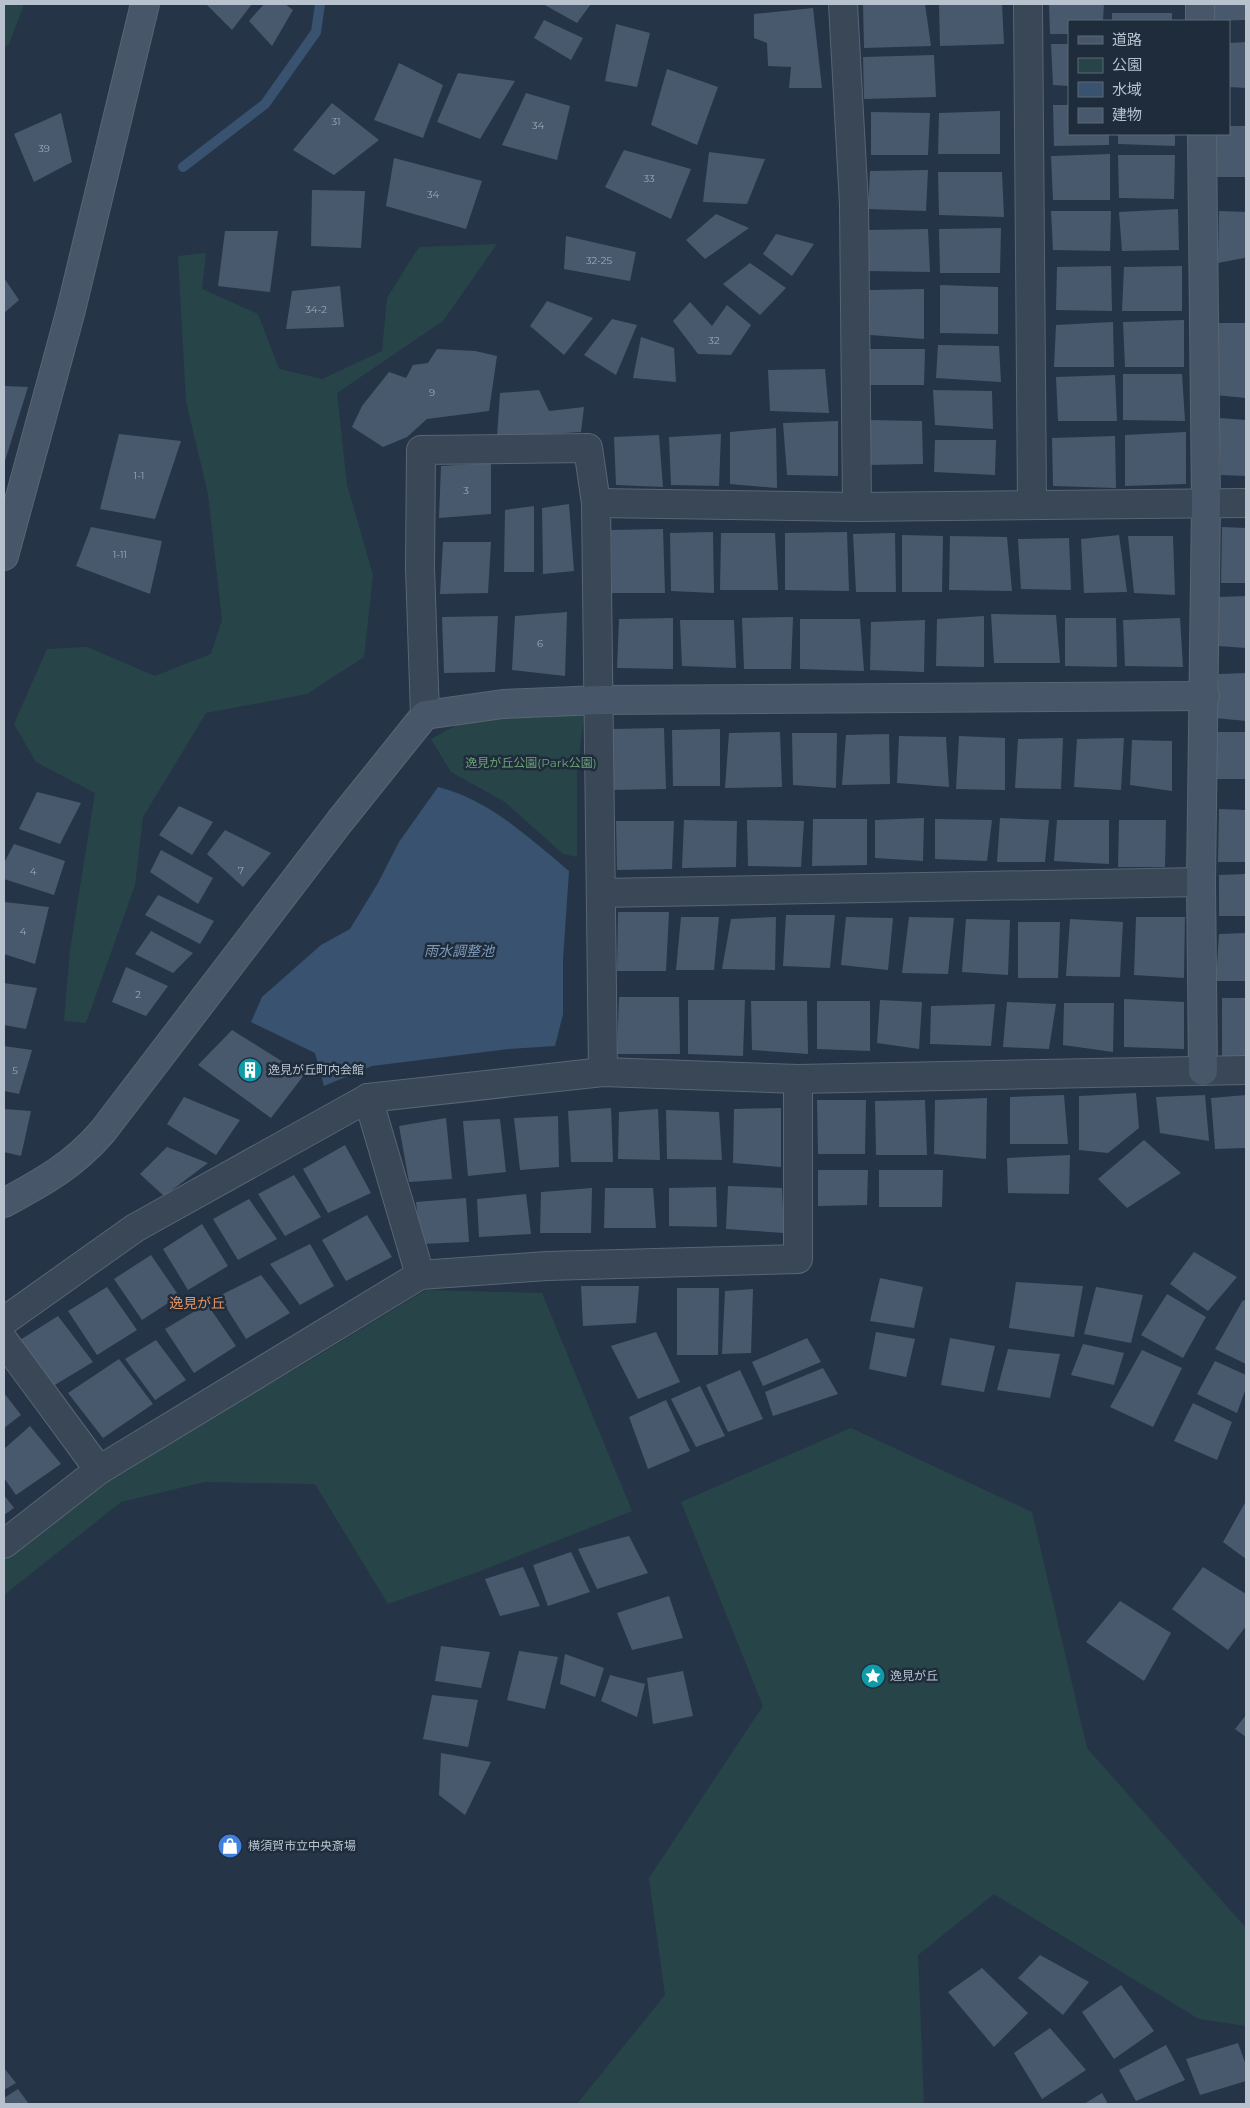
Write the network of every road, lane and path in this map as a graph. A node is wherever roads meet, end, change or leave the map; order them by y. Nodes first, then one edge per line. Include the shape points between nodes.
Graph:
1 (145, 4) edge
2 (843, 4) edge
3 (1028, 4) edge
4 (1200, 4) edge
5 (1200, 20) edge
6 (1202, 135) edge
7 (596, 503) junction
8 (1206, 503) junction
9 (1246, 503) edge
10 (1032, 505) junction
11 (857, 507) junction
12 (4, 556) edge
13 (1205, 696) junction
14 (600, 700) junction
15 (425, 715) junction
16 (1202, 882) junction
17 (601, 893) junction
18 (1246, 1070) edge
19 (1202, 1071) junction
20 (603, 1072) junction
21 (798, 1079) junction
22 (368, 1098) junction
23 (4, 1203) edge
24 (420, 1275) junction
25 (4, 1320) edge
26 (4, 1340) edge
27 (99, 1470) junction
28 (4, 1544) edge

1 - 12 street via 71,310
2 - 11 street via 854,205
3 - 10 street
4 - 5 street
6 - 8 street
7 - 11 street
7 - 14 street
7 - 15 street via 588,448 421,450 420,568
8 - 9 street
8 - 10 street
8 - 13 street
10 - 11 street
13 - 14 street
13 - 16 street
14 - 15 street via 503,704
14 - 17 street
15 - 23 street via 103,1131 55,1175
16 - 17 street
16 - 19 street
17 - 20 street
18 - 19 street
19 - 21 street
20 - 21 street
20 - 22 street
21 - 24 street via 798,1259 547,1266
22 - 24 street
22 - 25 street via 135,1228
24 - 27 street
26 - 27 street
27 - 28 street

